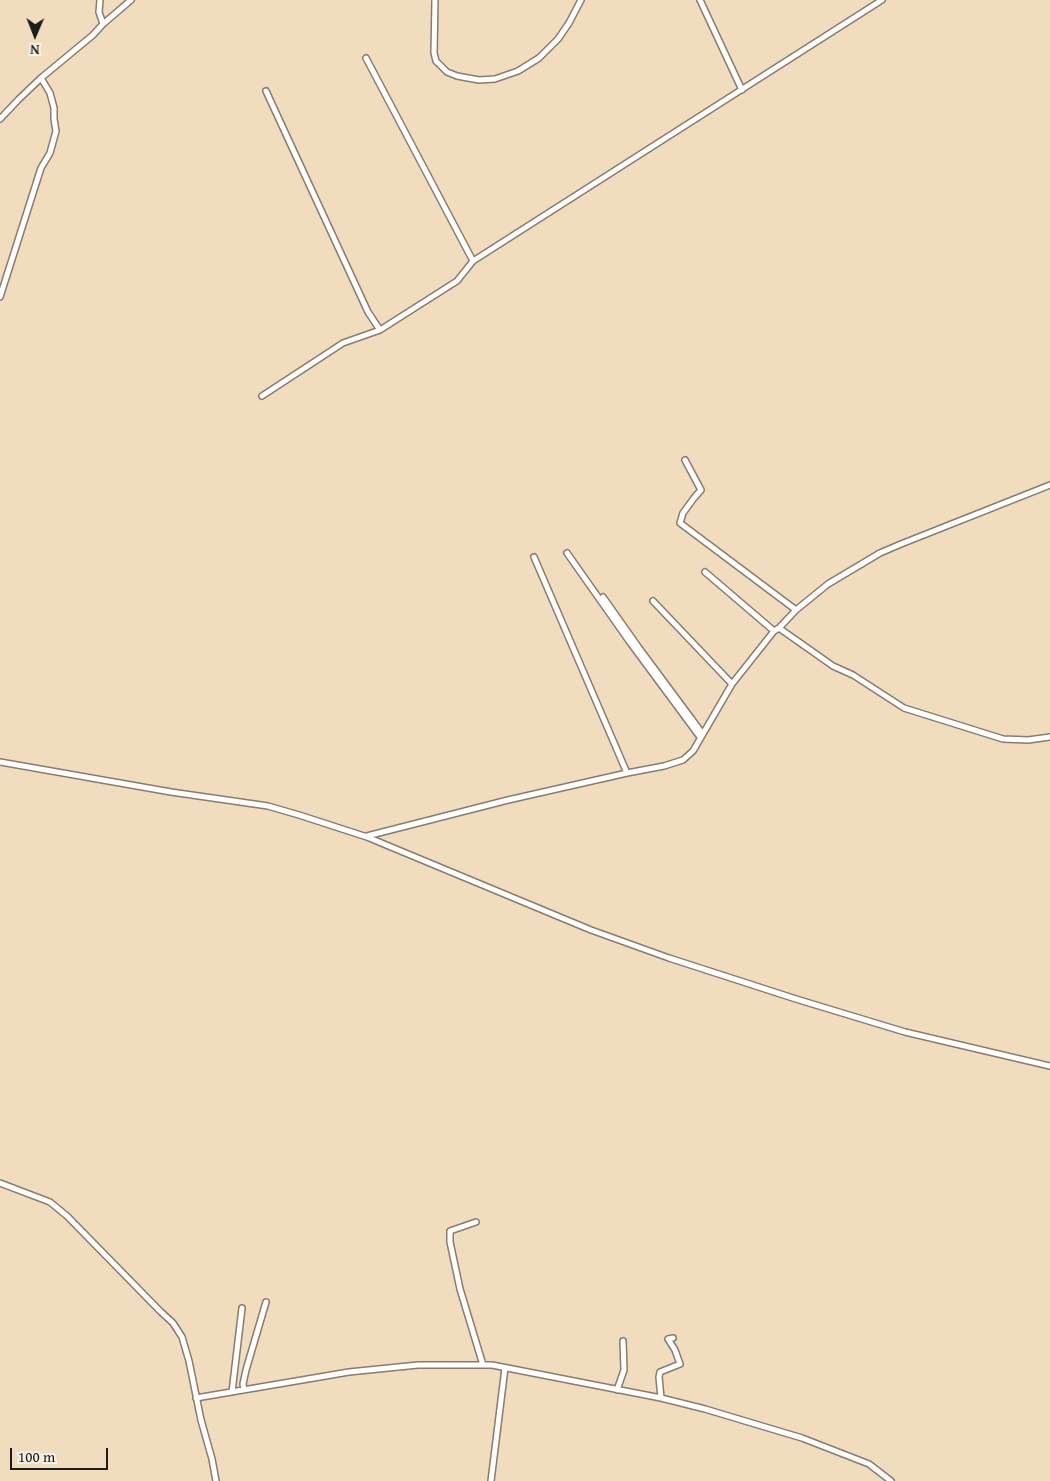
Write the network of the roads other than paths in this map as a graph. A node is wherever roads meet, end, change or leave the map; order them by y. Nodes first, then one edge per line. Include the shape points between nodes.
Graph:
1 (100, 0) edge
2 (131, 0) edge
3 (435, 0) edge
4 (581, 0) edge
5 (700, 0) edge
6 (882, 0) edge
7 (103, 24) junction
8 (366, 58) dead end
9 (41, 78) junction
10 (266, 90) dead end
11 (742, 90) junction
12 (0, 119) edge
13 (473, 261) junction
14 (0, 297) edge
15 (380, 330) junction
16 (262, 396) dead end
17 (685, 460) dead end
18 (1050, 485) edge
19 (567, 553) dead end
20 (534, 557) dead end
21 (705, 572) dead end
22 (603, 597) dead end
23 (653, 601) dead end
24 (796, 610) junction
25 (776, 630) junction
26 (732, 684) junction
27 (701, 735) junction
28 (1050, 737) edge
29 (0, 762) edge
30 (627, 773) junction
31 (367, 836) junction
32 (1050, 1066) edge
33 (0, 1183) edge
34 (476, 1222) dead end
35 (266, 1302) dead end
36 (242, 1308) dead end
37 (673, 1338) dead end
38 (623, 1341) dead end
39 (483, 1364) junction
40 (505, 1368) junction
41 (244, 1390) junction
42 (617, 1390) junction
43 (232, 1392) junction
44 (196, 1398) junction
45 (662, 1398) junction
46 (216, 1481) edge
47 (491, 1481) edge
48 (891, 1481) edge

1 - 7 street
2 - 7 street
3 - 4 street via 436,61 447,72 479,80 495,79 518,71 539,58 558,39
5 - 11 street
6 - 11 street
7 - 9 street
8 - 13 street
9 - 12 street
9 - 14 street via 50,93 56,132 50,153 41,168
10 - 15 street via 368,312
11 - 13 street
13 - 15 street via 458,281
15 - 16 street via 343,343
17 - 24 street via 701,490 683,514 680,524
18 - 24 street via 880,553 828,584
19 - 27 street via 634,649
20 - 30 street
21 - 25 street
22 - 27 street
23 - 26 street
24 - 25 street
25 - 26 street
25 - 28 street via 904,708 1003,739
26 - 27 street
27 - 30 street via 693,751 683,760
29 - 31 street via 268,806
30 - 31 street
31 - 32 street via 591,930 669,958 905,1032
33 - 44 street via 50,1202 174,1323 182,1337
34 - 39 street via 450,1231 450,1242 460,1289
35 - 41 street via 246,1370
36 - 43 street
37 - 45 street via 668,1339 680,1364 660,1372
38 - 42 street via 624,1370
39 - 40 street
39 - 41 street via 418,1365 350,1372
40 - 42 street
40 - 47 street
41 - 43 street
42 - 45 street
43 - 44 street
44 - 46 street
45 - 48 street via 802,1438 870,1464

